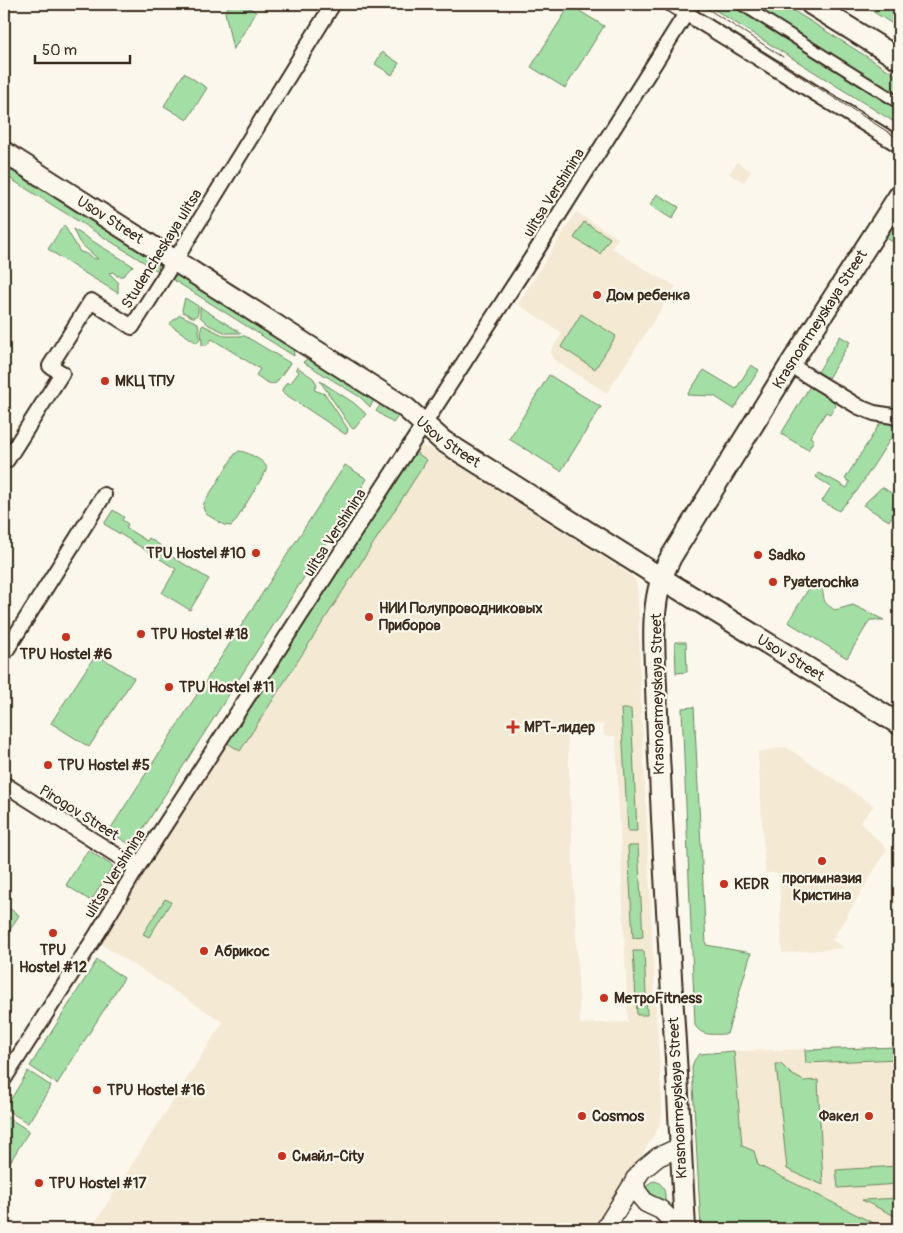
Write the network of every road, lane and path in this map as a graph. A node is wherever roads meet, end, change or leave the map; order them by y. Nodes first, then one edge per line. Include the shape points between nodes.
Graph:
1 (333, 4) edge
2 (670, 4) edge
3 (741, 4) edge
4 (811, 4) edge
5 (688, 9) edge
6 (899, 59) edge
7 (899, 103) edge
8 (899, 146) edge
9 (4, 152) edge
10 (899, 196) edge
11 (175, 260) junction
12 (790, 365) junction
13 (899, 419) edge
14 (424, 424) junction
15 (4, 459) edge
16 (104, 495) dead end
17 (661, 578) junction
18 (4, 654) edge
19 (899, 724) edge
20 (4, 784) edge
21 (137, 868) junction
22 (4, 1079) edge
23 (680, 1147) junction
24 (635, 1179) junction
25 (605, 1229) edge
26 (680, 1229) edge
27 (685, 1229) edge

1 - 11 street, Studencheskaya ulitsa
2 - 5 street
3 - 7 street
4 - 6 main road
5 - 8 street
5 - 14 street, ulitsa Vershinina
9 - 11 main road, Usov Street
10 - 12 main road, Krasnoarmeyskaya Street
11 - 14 main road, Usov Street via 406,408
11 - 15 street, Studencheskaya ulitsa via 132,327 91,301 50,366 62,374
12 - 13 street via 859,407
12 - 17 main road, Krasnoarmeyskaya Street via 665,566
14 - 17 main road, Usov Street via 443,442
14 - 21 street, ulitsa Vershinina
16 - 18 street
17 - 19 main road, Usov Street
17 - 23 main road, Krasnoarmeyskaya Street via 654,619 655,653
20 - 21 street, Pirogov Street
21 - 22 street, ulitsa Vershinina
23 - 24 street via 658,1157
23 - 27 main road, Krasnoarmeyskaya Street
24 - 25 street
24 - 26 street via 636,1190 646,1203 661,1210

